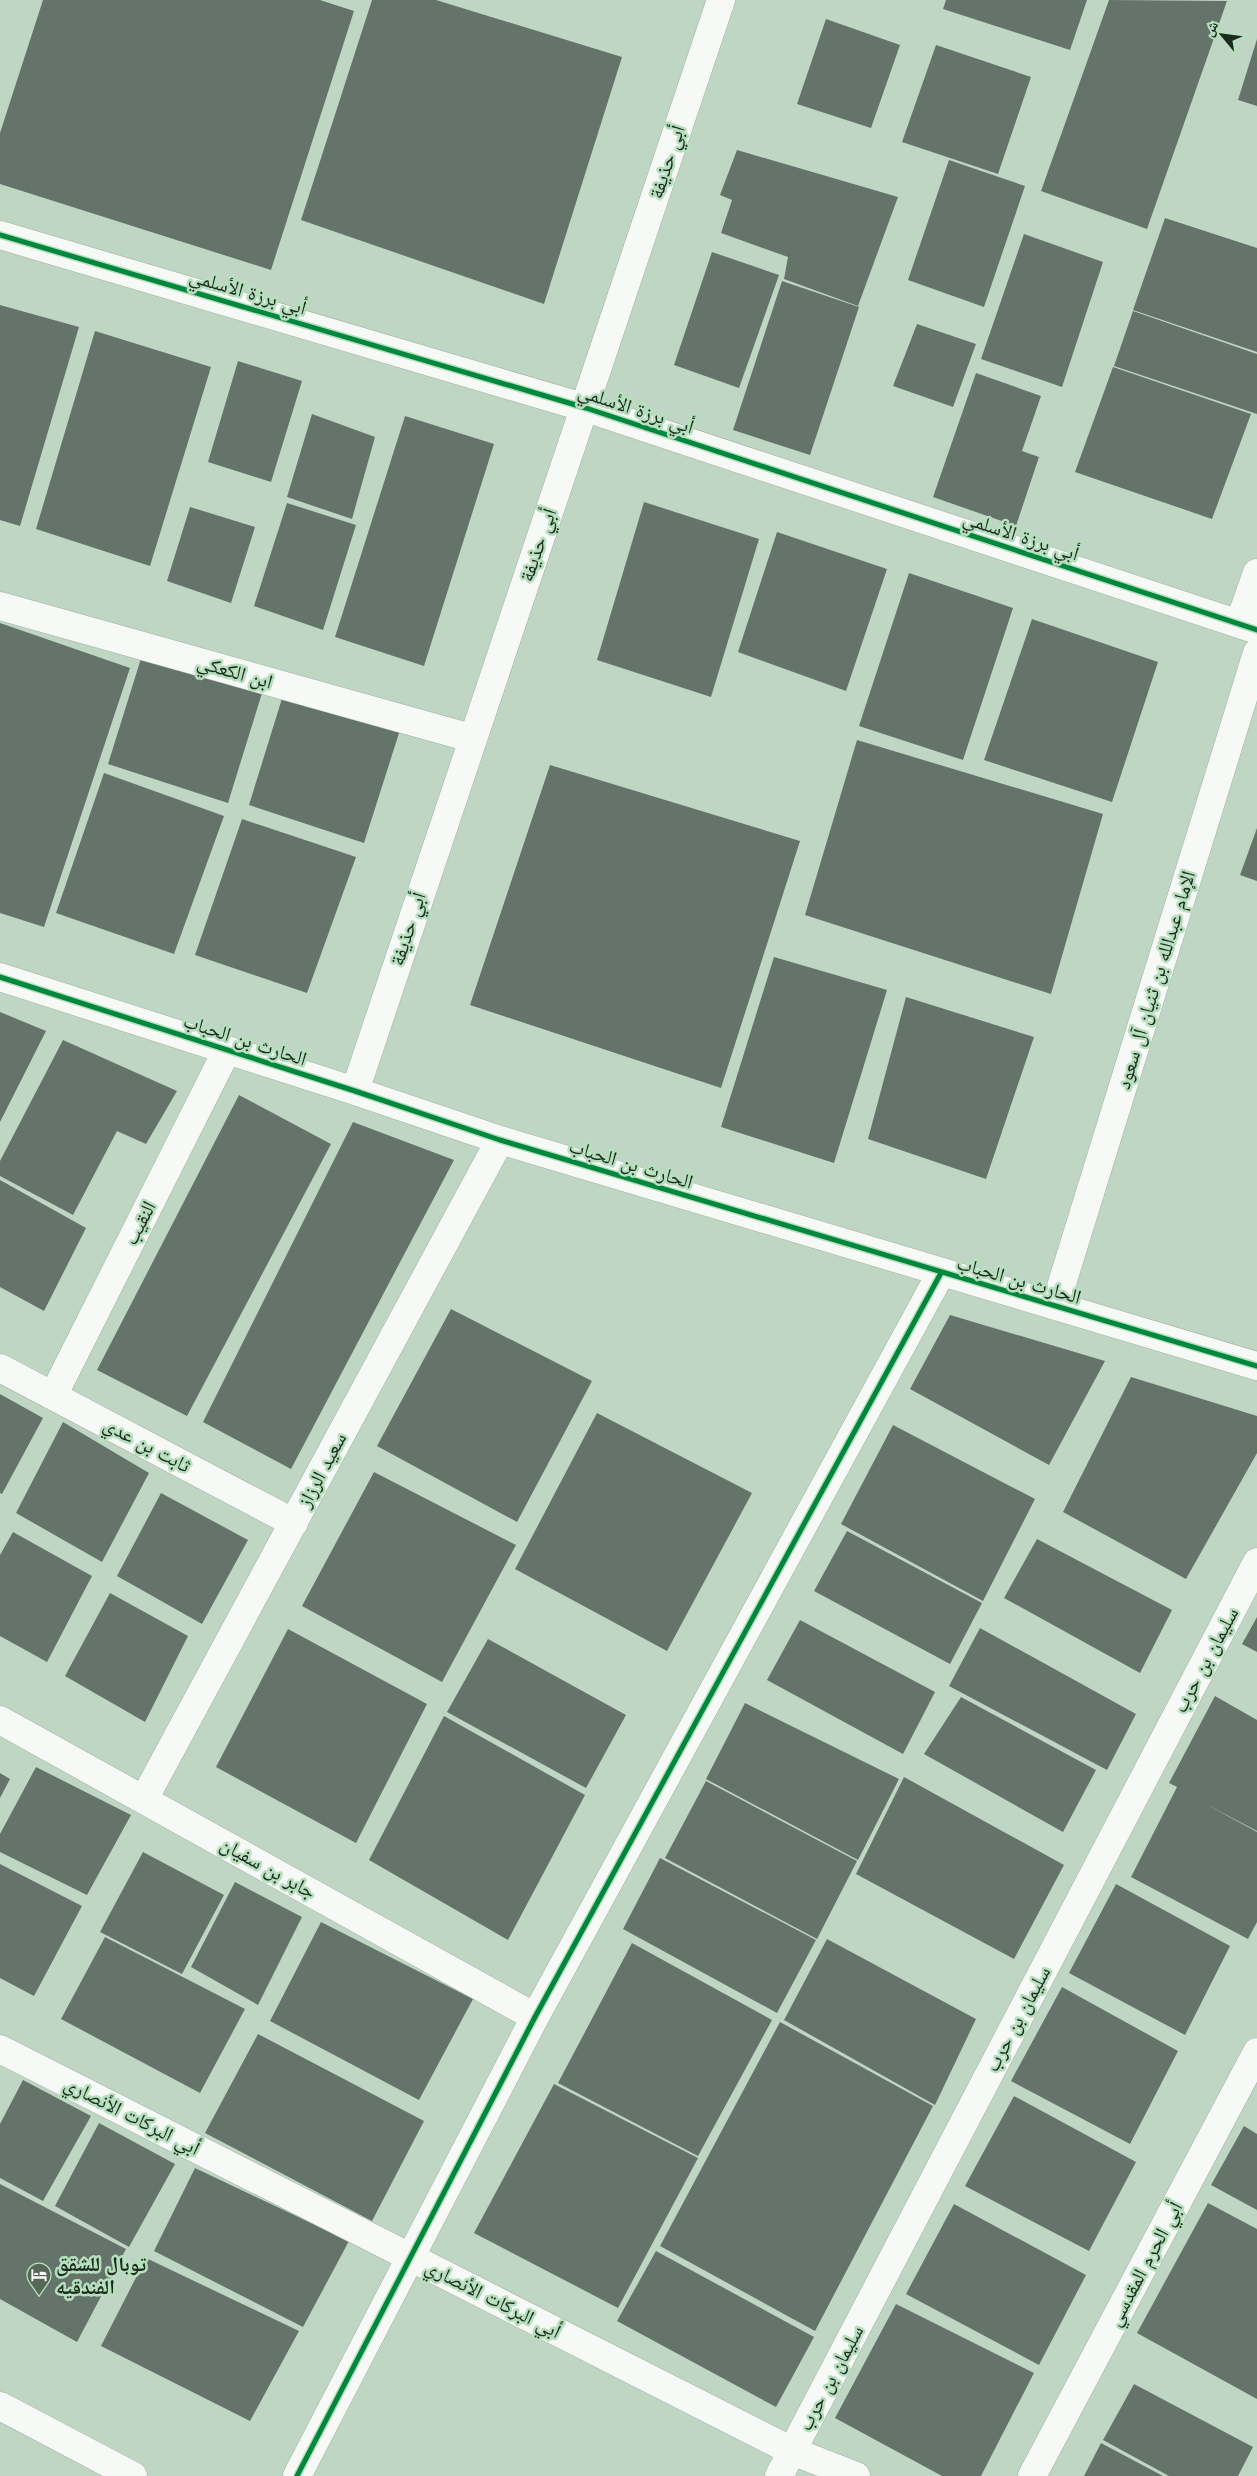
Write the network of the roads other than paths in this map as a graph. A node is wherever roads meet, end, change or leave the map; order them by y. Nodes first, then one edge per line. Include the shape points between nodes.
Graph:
1 (721, 0) edge
2 (0, 235) edge
3 (586, 408) junction
4 (1257, 573) edge
5 (0, 606) edge
6 (1248, 627) edge
7 (1257, 654) edge
8 (471, 738) junction
9 (0, 977) edge
10 (227, 1050) junction
11 (355, 1091) junction
12 (500, 1140) junction
13 (941, 1273) junction
14 (1055, 1306) junction
15 (1257, 1366) edge
16 (0, 1368) edge
17 (53, 1396) junction
18 (294, 1522) junction
19 (1257, 1562) edge
20 (0, 1720) edge
21 (144, 1799) junction
22 (535, 2017) junction
23 (0, 2049) edge
24 (1257, 2052) edge
25 (410, 2257) junction
26 (0, 2406) edge
27 (792, 2451) junction
28 (133, 2476) edge
29 (297, 2476) edge
30 (779, 2476) edge
31 (856, 2476) edge
32 (1032, 2476) edge

1 - 3 street, أبي حذيفة
2 - 3 street, أبي برزة الأسلمي
3 - 6 street, أبي برزة الأسلمي
3 - 8 street, أبي حذيفة
4 - 6 street
5 - 8 street, ابن الكعكي
7 - 14 street, الإمام عبدالله بن ثنيان آل سعود
8 - 11 street, أبي حذيفة
9 - 10 street, الحارث بن الحباب
10 - 11 street, الحارث بن الحباب
10 - 17 street, النقيب
11 - 12 street, الحارث بن الحباب
12 - 13 street, الحارث بن الحباب
12 - 18 street, سعيد الرزاز
13 - 14 street, الحارث بن الحباب
13 - 22 street
14 - 15 street, الحارث بن الحباب
16 - 17 street, ثابت بن عدي
17 - 18 street, ثابت بن عدي
18 - 21 street, سعيد الرزاز
19 - 27 street, سليمان بن حرب
20 - 21 street, جابر بن سفيان
21 - 22 street, جابر بن سفيان
22 - 25 street
23 - 25 street, أبي البركات الأنصاري
24 - 32 street, أبي الحرم المقدسي
25 - 27 street, أبي البركات الأنصاري
25 - 29 street
26 - 28 street
27 - 30 street, سليمان بن حرب
27 - 31 street, أبي البركات الأنصاري

